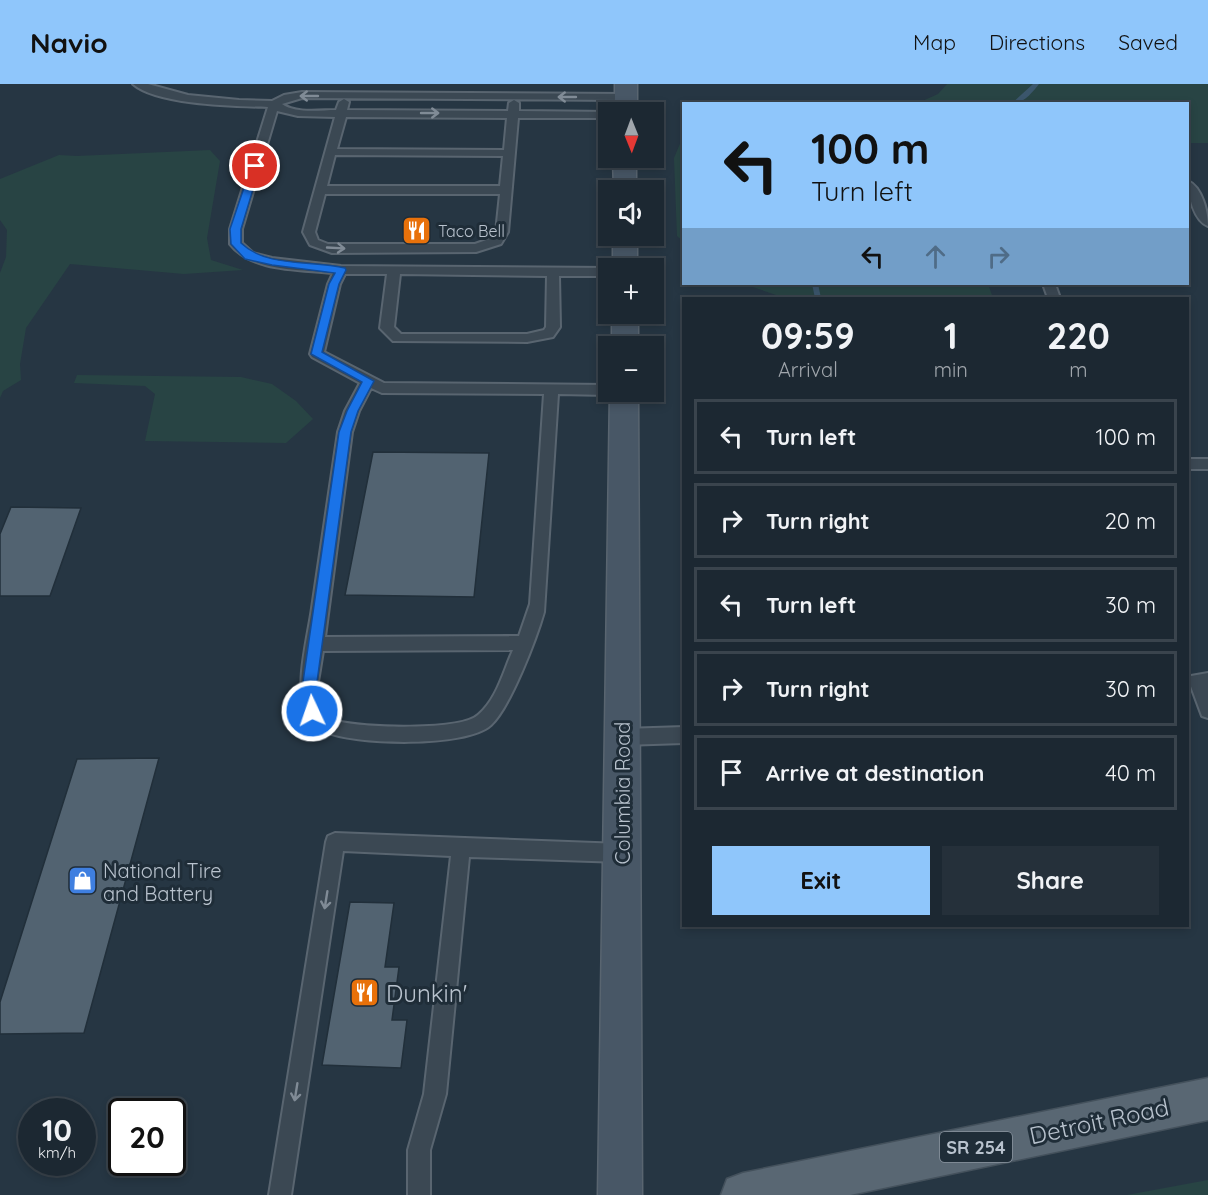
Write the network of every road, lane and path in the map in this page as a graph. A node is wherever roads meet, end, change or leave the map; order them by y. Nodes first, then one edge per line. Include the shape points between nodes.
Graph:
1 (138, 84) edge
2 (360, 84) edge
3 (527, 84) edge
4 (351, 96) junction
5 (520, 97) junction
6 (626, 98) edge
7 (274, 104) junction
8 (342, 113) junction
9 (513, 114) junction
10 (598, 115) edge
11 (329, 152) junction
12 (509, 153) junction
13 (1189, 187) edge
14 (320, 190) junction
15 (506, 190) junction
16 (1208, 222) edge
17 (341, 270) junction
18 (394, 271) junction
19 (553, 272) junction
20 (598, 272) edge
21 (368, 381) junction
22 (551, 390) junction
23 (598, 390) edge
24 (624, 402) edge
25 (1189, 464) edge
26 (1208, 464) edge
27 (525, 643) junction
28 (315, 644) junction
29 (1208, 680) edge
30 (1208, 711) edge
31 (682, 735) edge
32 (623, 737) junction
33 (461, 848) junction
34 (622, 854) junction
35 (1208, 1099) edge
36 (280, 1195) edge
37 (419, 1195) edge
38 (620, 1195) edge
39 (743, 1195) edge

1 - 7 lane via 186,99
2 - 4 lane
3 - 5 lane
4 - 5 lane
4 -> 7 lane via 288,97
4 - 8 lane
6 -> 5 lane
5 - 9 lane
7 - 8 lane via 284,111
7 - 17 lane via 236,229 236,244 249,256 272,262
8 -> 9 lane
8 - 11 lane
9 - 10 lane
9 - 12 lane
11 - 12 lane
11 - 14 lane
12 - 15 lane
13 - 16 lane
14 - 15 lane
14 -> 15 lane via 309,237 317,245 332,249 483,247 500,237
17 - 18 lane
17 - 21 lane via 316,354
18 - 19 lane
18 - 19 lane via 387,328 398,338 527,338 548,334 554,327
19 - 20 lane
21 - 22 lane via 382,388
21 - 28 lane via 345,432
22 - 23 lane
22 - 27 lane via 538,604
24 - 32 main road, Columbia Road
25 - 26 lane
27 - 28 lane
27 - 28 lane via 492,712 478,726 459,733 332,728 312,711 310,682
29 - 30 lane via 1197,681
31 - 32 lane
32 - 34 main road, Columbia Road
33 - 34 lane
33 -> 36 lane via 335,842
33 - 37 lane via 435,1094 419,1150
34 - 38 main road, Columbia Road
35 - 39 main road, Detroit Road / SR 254

